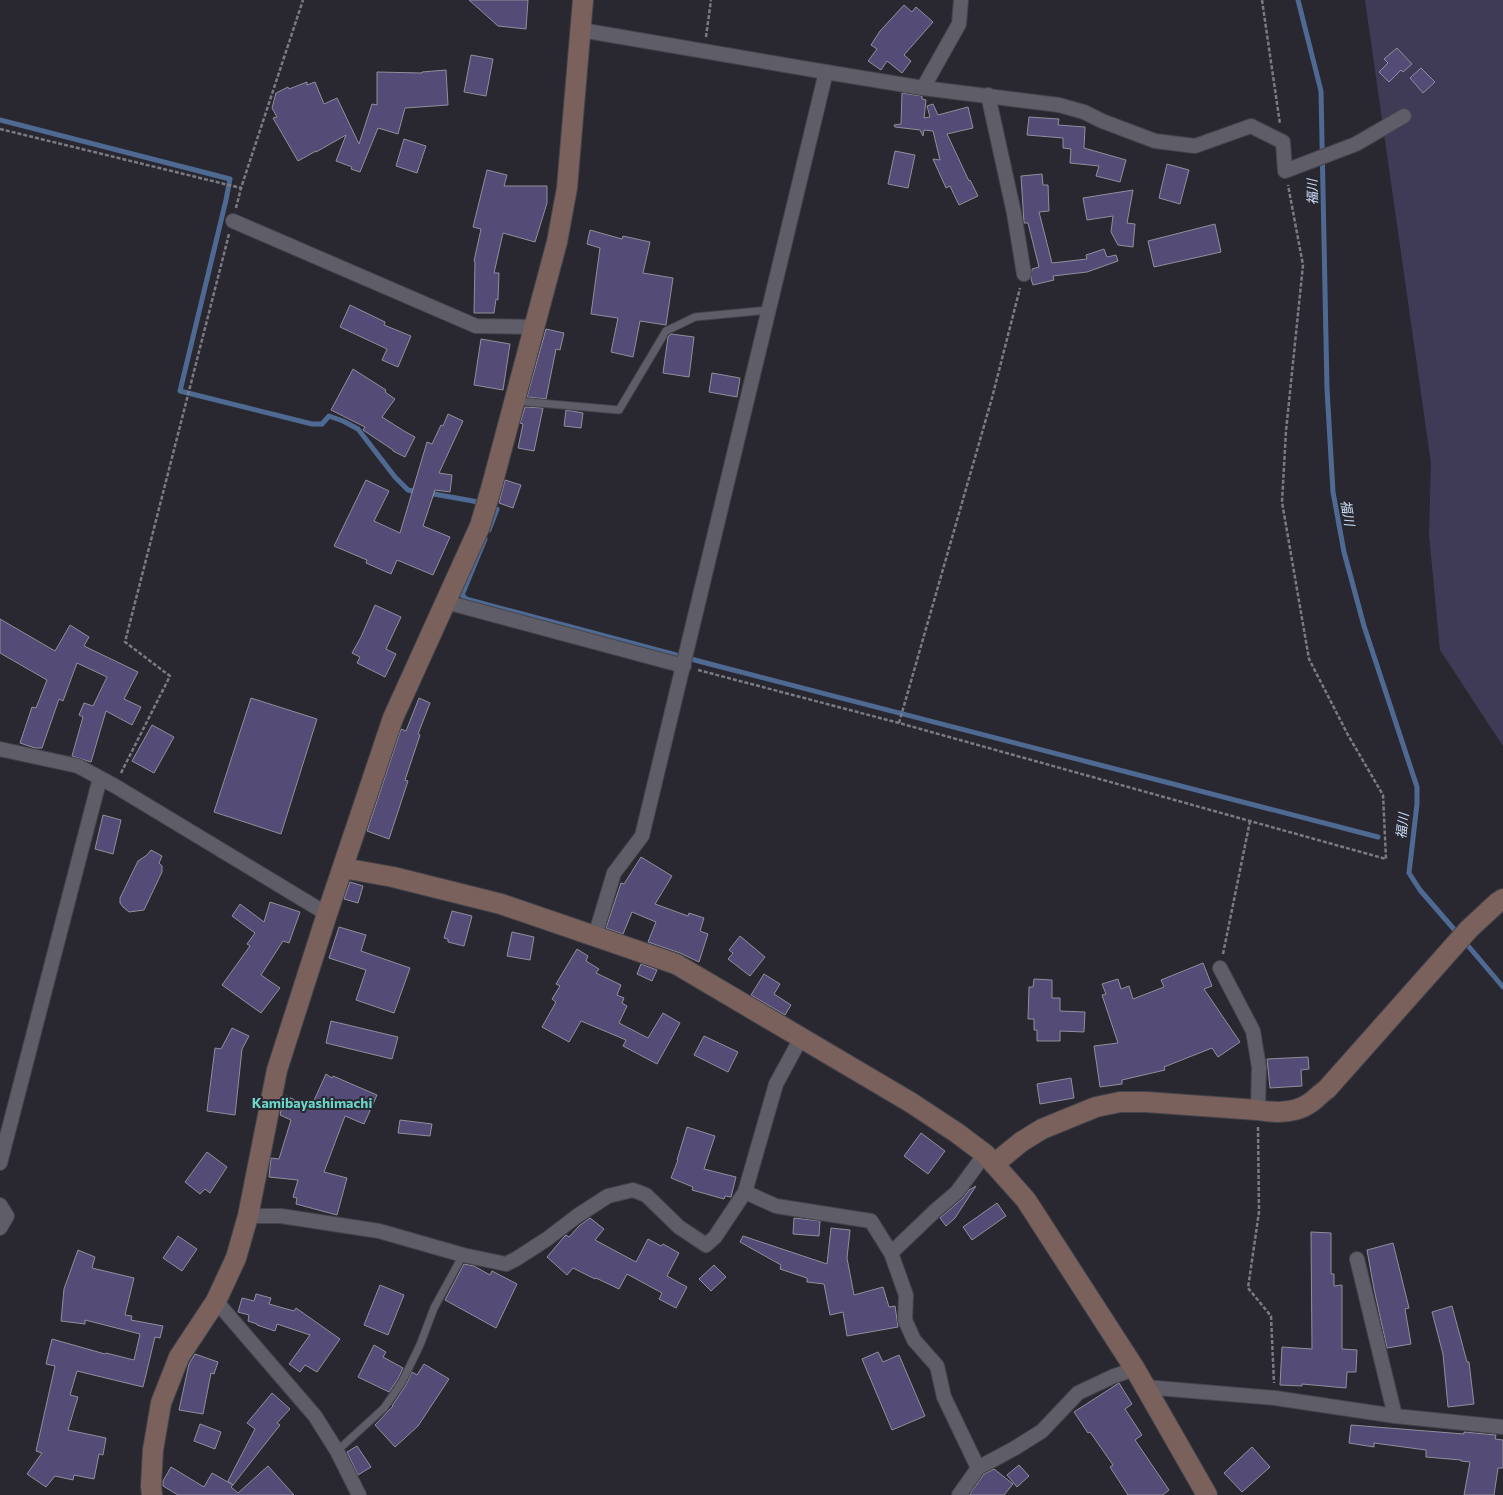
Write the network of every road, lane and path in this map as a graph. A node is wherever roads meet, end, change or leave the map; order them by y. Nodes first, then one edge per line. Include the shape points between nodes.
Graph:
1 (303, 0) edge
2 (583, 0) edge
3 (711, 0) edge
4 (961, 0) edge
5 (1262, 0) edge
6 (581, 30) junction
7 (704, 51) junction
8 (826, 72) junction
9 (923, 88) junction
10 (988, 95) junction
11 (1404, 116) dead end
12 (0, 129) edge
13 (1283, 142) junction
14 (1285, 171) junction
15 (241, 188) junction
16 (233, 221) junction
17 (1024, 274) joint
18 (769, 310) junction
19 (534, 327) junction
20 (515, 401) junction
21 (446, 602) junction
22 (684, 666) junction
23 (899, 724) junction
24 (0, 749) edge
25 (100, 778) junction
26 (115, 786) junction
27 (1250, 821) junction
28 (343, 868) junction
29 (1503, 899) edge
30 (327, 914) junction
31 (595, 936) junction
32 (1220, 968) joint
33 (801, 1038) junction
34 (1258, 1110) junction
35 (990, 1159) junction
36 (0, 1163) edge
37 (745, 1192) junction
38 (0, 1205) edge
39 (248, 1216) junction
40 (0, 1228) edge
41 (891, 1253) junction
42 (463, 1255) junction
43 (1357, 1259) dead end
44 (216, 1301) junction
45 (1135, 1369) junction
46 (1145, 1387) junction
47 (1275, 1398) junction
48 (1395, 1416) junction
49 (1503, 1427) edge
50 (337, 1451) junction
51 (978, 1468) junction
52 (152, 1495) edge
53 (359, 1495) edge
54 (959, 1495) edge
55 (1207, 1495) edge

1 - 15 path
2 - 6 street
3 - 7 path
4 - 9 street via 959,24
5 - 13 path
6 - 7 street
6 - 19 street via 567,188 557,242
7 - 8 street
8 - 9 street
8 - 18 street
9 - 10 street
10 - 13 street via 1059,104 1155,141 1195,146 1251,126
10 - 17 street via 1014,213
11 - 14 street via 1356,144
12 - 15 path
13 - 14 street
14 - 27 path via 1303,265 1286,431 1282,502 1309,659 1348,735 1383,795 1386,859
15 - 16 path
16 - 19 street via 476,326
16 - 26 path via 125,642 170,676
17 - 23 path via 992,398
18 - 20 lane via 695,317 666,331 618,410
18 - 22 street
19 - 20 street
20 - 21 street via 480,526
21 - 22 street
21 - 28 street via 394,718
22 - 23 path
22 - 31 street via 642,836 614,873
23 - 27 path
24 - 25 street via 78,766
25 - 26 street
25 - 36 street
26 - 30 street
27 - 32 path
28 - 30 street
28 - 31 street via 393,877 501,904
29 - 34 street via 1469,929 1327,1089 1309,1104 1291,1111
30 - 39 street via 277,1070
31 - 33 street via 676,964
32 - 34 street via 1254,1031 1258,1067
33 - 35 street via 910,1102
33 - 37 street via 776,1084
34 - 35 street via 1120,1102 1096,1107 1042,1128
34 - 47 path via 1259,1212 1248,1288 1271,1316
35 - 41 street
35 - 45 street via 1026,1200
37 - 41 street via 776,1206 871,1221
37 - 42 street via 715,1237 706,1245 679,1227 646,1195 633,1190 608,1196 506,1264
38 - 40 street via 7,1216
39 - 42 street via 281,1216 379,1231
39 - 44 street via 236,1258
41 - 51 street via 906,1295 905,1320 914,1340 936,1366 944,1397
42 - 50 lane via 434,1308 402,1382 384,1408
43 - 48 street
44 - 50 street via 315,1416
44 - 52 street via 179,1357 162,1403 153,1450
45 - 46 street
45 - 51 street via 1078,1393 1042,1430
46 - 47 street
46 - 55 street
47 - 48 street
48 - 49 street
50 - 53 street
51 - 54 street

